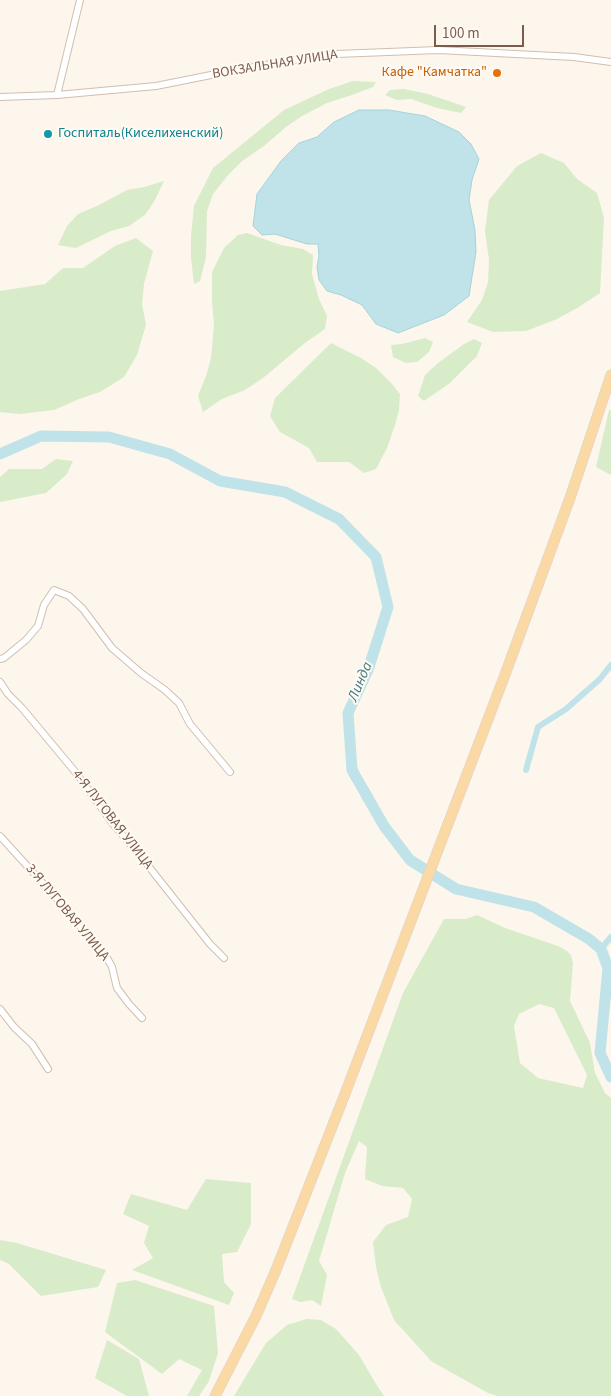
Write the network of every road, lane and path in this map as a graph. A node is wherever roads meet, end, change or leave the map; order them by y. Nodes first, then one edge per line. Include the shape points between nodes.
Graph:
1 (80, 0) edge
2 (611, 62) edge
3 (57, 95) junction
4 (0, 97) edge
5 (611, 376) edge
6 (0, 659) edge
7 (0, 682) edge
8 (230, 772) dead end
9 (0, 836) edge
10 (224, 958) dead end
11 (0, 1009) edge
12 (142, 1018) dead end
13 (48, 1070) dead end
14 (215, 1396) edge

1 - 3 street
2 - 3 street, ВОКЗАЛЬНАЯ УЛИЦА via 438,50 337,54 156,86
3 - 4 street, ВОКЗАЛЬНАЯ УЛИЦА
5 - 14 main road via 506,672 343,1099 276,1270
6 - 8 street via 26,640 38,626 44,605 54,590 69,596 83,609 112,648 179,703 190,724
7 - 10 street, 4-Я ЛУГОВАЯ УЛИЦА
9 - 12 street, 3-Я ЛУГОВАЯ УЛИЦА via 107,958 117,988
11 - 13 street via 32,1044

